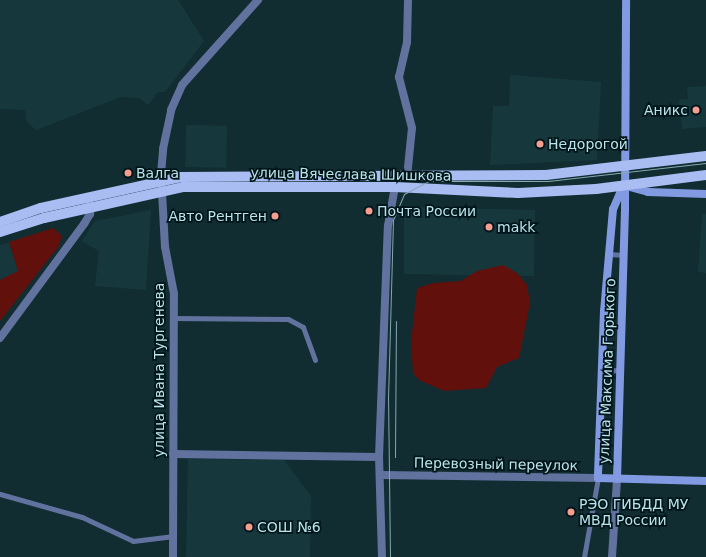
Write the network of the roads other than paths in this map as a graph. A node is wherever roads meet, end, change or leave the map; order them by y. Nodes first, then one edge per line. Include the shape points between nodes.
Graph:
1 (258, 0) edge
2 (408, 0) edge
3 (626, 0) edge
4 (706, 156) edge
5 (623, 167) junction
6 (706, 174) edge
7 (407, 177) junction
8 (162, 186) junction
9 (624, 186) junction
10 (395, 187) junction
11 (706, 194) edge
12 (89, 202) junction
13 (0, 222) edge
14 (0, 232) edge
15 (609, 254) junction
16 (624, 255) junction
17 (174, 318) junction
18 (0, 338) edge
19 (315, 360) dead end
20 (620, 370) junction
21 (602, 371) junction
22 (173, 454) junction
23 (379, 456) junction
24 (381, 476) junction
25 (598, 478) junction
26 (616, 479) junction
27 (706, 481) edge
28 (0, 494) edge
29 (172, 536) junction
30 (172, 557) edge
31 (382, 557) edge
32 (584, 557) edge
33 (612, 557) edge

1 - 8 street, улица Ивана Тургенева via 224,41 193,71 175,97 163,149
2 - 7 street via 407,42 399,77 412,128
3 - 5 street, улица Максима Горького
4 - 5 main road, улица Вячеслава Шишкова
5 - 7 main road, улица Вячеслава Шишкова via 546,176
5 - 9 street, улица Максима Горького
6 - 9 main road, улица Вячеслава Шишкова
7 - 8 main road, улица Вячеслава Шишкова via 206,176
8 - 10 main road, улица Вячеслава Шишкова
8 - 12 main road, улица Вячеслава Шишкова
8 - 17 street, улица Ивана Тургенева
9 - 10 main road, улица Вячеслава Шишкова via 518,193
9 - 11 street via 648,192
9 - 15 street, улица Максима Горького via 613,209
9 - 16 street, улица Максима Горького
10 - 23 street via 388,226
12 - 13 main road, улица Вячеслава Шишкова
12 - 14 main road, улица Вячеслава Шишкова
12 - 18 street via 84,224
15 - 16 lane
15 - 21 street, улица Максима Горького
16 - 20 street, улица Максима Горького
17 - 19 lane via 288,319 303,327
17 - 22 street, улица Ивана Тургенева
20 - 21 lane
20 - 26 street, улица Максима Горького
21 - 25 street, улица Максима Горького
22 - 23 street
22 - 29 street, улица Ивана Тургенева
23 - 24 street
24 - 25 street, Перевозный переулок
24 - 31 street
25 - 26 street, Перевозный переулок
25 - 32 lane
26 - 27 street, Перевозный переулок
26 - 33 street, улица Максима Горького
28 - 29 lane via 82,517 133,541
29 - 30 street, улица Ивана Тургенева

